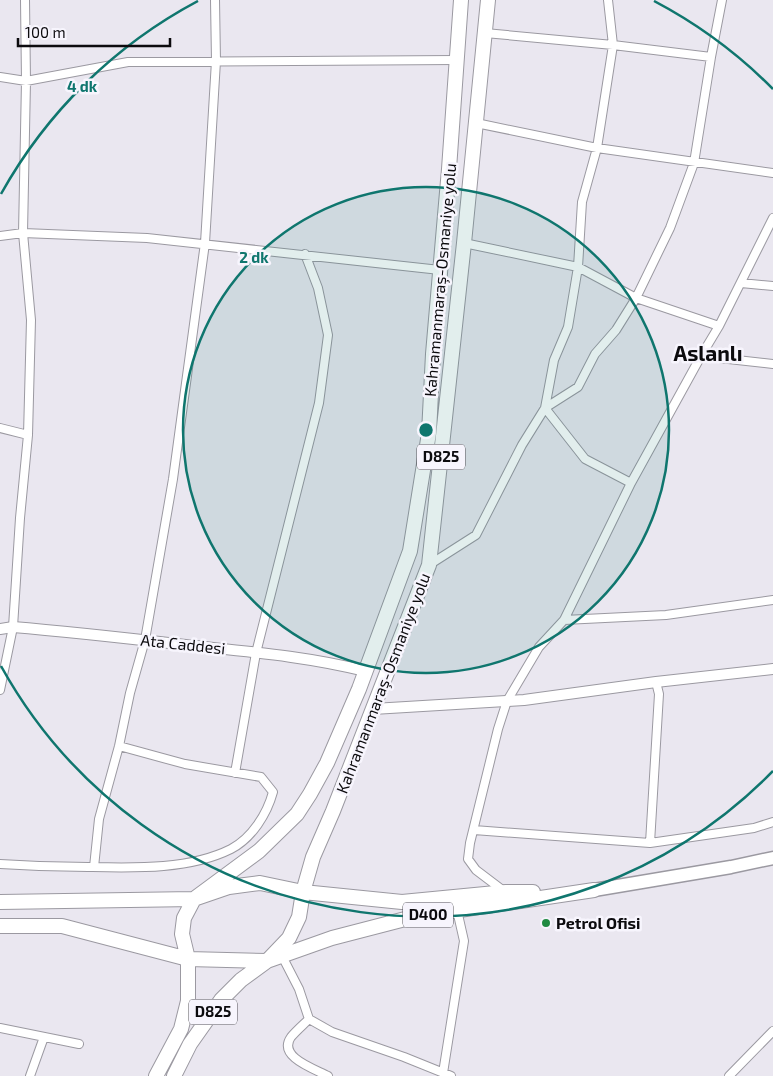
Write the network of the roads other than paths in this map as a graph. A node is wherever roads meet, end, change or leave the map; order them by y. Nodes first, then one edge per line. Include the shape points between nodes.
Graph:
1 (25, 0) edge
2 (215, 0) edge
3 (461, 0) edge
4 (488, 0) edge
5 (608, 0) edge
6 (722, 0) edge
7 (485, 33) junction
8 (613, 45) junction
9 (711, 57) junction
10 (457, 60) junction
11 (216, 61) junction
12 (0, 77) edge
13 (26, 81) junction
14 (476, 123) junction
15 (597, 148) junction
16 (694, 163) junction
17 (773, 173) edge
18 (773, 218) edge
19 (23, 233) junction
20 (0, 236) edge
21 (205, 243) junction
22 (464, 243) junction
23 (305, 254) junction
24 (578, 267) junction
25 (440, 270) junction
26 (741, 283) junction
27 (773, 286) edge
28 (636, 298) junction
29 (719, 326) junction
30 (701, 356) junction
31 (773, 364) edge
32 (545, 408) junction
33 (0, 428) edge
34 (28, 434) junction
35 (631, 483) junction
36 (429, 565) junction
37 (773, 600) edge
38 (564, 620) junction
39 (0, 624) edge
40 (13, 627) junction
41 (0, 628) edge
42 (145, 640) junction
43 (256, 652) junction
44 (773, 669) edge
45 (366, 671) junction
46 (656, 682) junction
47 (0, 690) edge
48 (507, 701) junction
49 (373, 709) junction
50 (119, 746) junction
51 (235, 773) junction
52 (773, 822) edge
53 (474, 830) junction
54 (650, 844) junction
55 (773, 858) edge
56 (0, 864) edge
57 (94, 868) junction
58 (594, 890) junction
59 (303, 892) junction
60 (506, 892) junction
61 (194, 899) junction
62 (0, 902) edge
63 (457, 910) junction
64 (0, 926) edge
65 (282, 956) junction
66 (188, 960) junction
67 (267, 961) junction
68 (309, 1020) junction
69 (0, 1028) edge
70 (773, 1031) edge
71 (44, 1037) junction
72 (79, 1044) dead end
73 (447, 1075) edge
74 (30, 1076) edge
75 (156, 1076) edge
76 (174, 1076) edge
77 (328, 1076) edge
78 (729, 1076) edge

1 - 13 street
2 - 11 street
3 - 10 highway, Kahramanmaraş-Osmaniye yolu / D825
4 - 7 highway, Kahramanmaraş-Osmaniye yolu / D825
5 - 8 street
6 - 9 street
7 - 8 street
7 - 14 highway, Kahramanmaraş-Osmaniye yolu / D825
8 - 9 street
8 - 15 street
9 - 16 street
10 - 11 street
10 - 25 highway, Kahramanmaraş-Osmaniye yolu / D825
11 - 13 street via 128,62
11 - 21 street
12 - 13 street
13 - 19 street
14 - 15 street
14 - 22 highway, Kahramanmaraş-Osmaniye yolu / D825
15 - 16 street
15 - 24 street via 582,202
16 - 17 street
16 - 28 street via 670,228
18 - 26 street
19 - 20 street
19 - 21 street
19 - 34 street via 31,320
21 - 23 street
21 - 42 street via 173,479
22 - 24 street
22 - 36 highway, Kahramanmaraş-Osmaniye yolu / D825
23 - 25 street
23 - 43 street via 318,288 328,335 319,403
24 - 28 street
24 - 32 street via 568,327 554,360
25 - 45 highway, Kahramanmaraş-Osmaniye yolu / D825 via 429,434 410,551
26 - 27 street
26 - 29 street
28 - 29 street
28 - 32 street via 616,330 595,354 578,387
29 - 30 street
30 - 31 street
30 - 35 street
32 - 35 street via 585,459
32 - 36 street via 522,445 476,535
33 - 34 street
34 - 40 street
35 - 38 street
36 - 49 highway, Kahramanmaraş-Osmaniye yolu / D825
37 - 38 street via 666,615
38 - 48 street via 539,647
39 - 40 street
40 - 41 street, Ata Caddesi
40 - 42 street, Ata Caddesi
40 - 47 street
42 - 43 street, Ata Caddesi
42 - 50 street
43 - 45 street, Ata Caddesi
43 - 51 street
44 - 46 street
45 - 61 highway, Kahramanmaraş-Osmaniye yolu / D825 via 327,763 297,814 260,851
46 - 48 street
46 - 54 street via 659,694
48 - 49 street
48 - 53 street
49 - 59 highway, Kahramanmaraş-Osmaniye yolu / D825 via 313,857
50 - 51 street via 185,764
50 - 57 street via 99,819
51 - 57 street via 261,777 272,792 269,806 255,829 232,848 199,861 135,868
52 - 54 street via 754,828
53 - 54 street
53 - 60 street via 468,859 476,870
55 - 58 main road, D400
56 - 57 street
58 - 60 highway, D400
58 - 63 highway, D400
59 - 60 highway, D400 via 402,902
59 - 61 highway, D400 via 260,883 229,887
59 - 67 highway, Kahramanmaraş-Osmaniye yolu / D825 via 299,917 289,938
61 - 62 highway, D400
61 - 66 highway, Kahramanmaraş-Osmaniye yolu / D825 via 184,918 182,934
63 - 65 highway, D400 via 413,917 332,938
63 - 73 street via 464,941
64 - 66 highway, D400 via 62,926
65 - 67 highway, D400
65 - 68 street via 300,989
66 - 67 highway, D400
66 - 75 highway, Kahramanmaraş-Osmaniye yolu / D825 via 188,1001 181,1029
67 - 76 highway, Kahramanmaraş-Osmaniye yolu / D825 via 221,1000 190,1044
68 - 73 street via 332,1032
68 - 77 street via 292,1037 290,1052 297,1060
69 - 71 street
70 - 78 street
71 - 72 street
71 - 74 street

